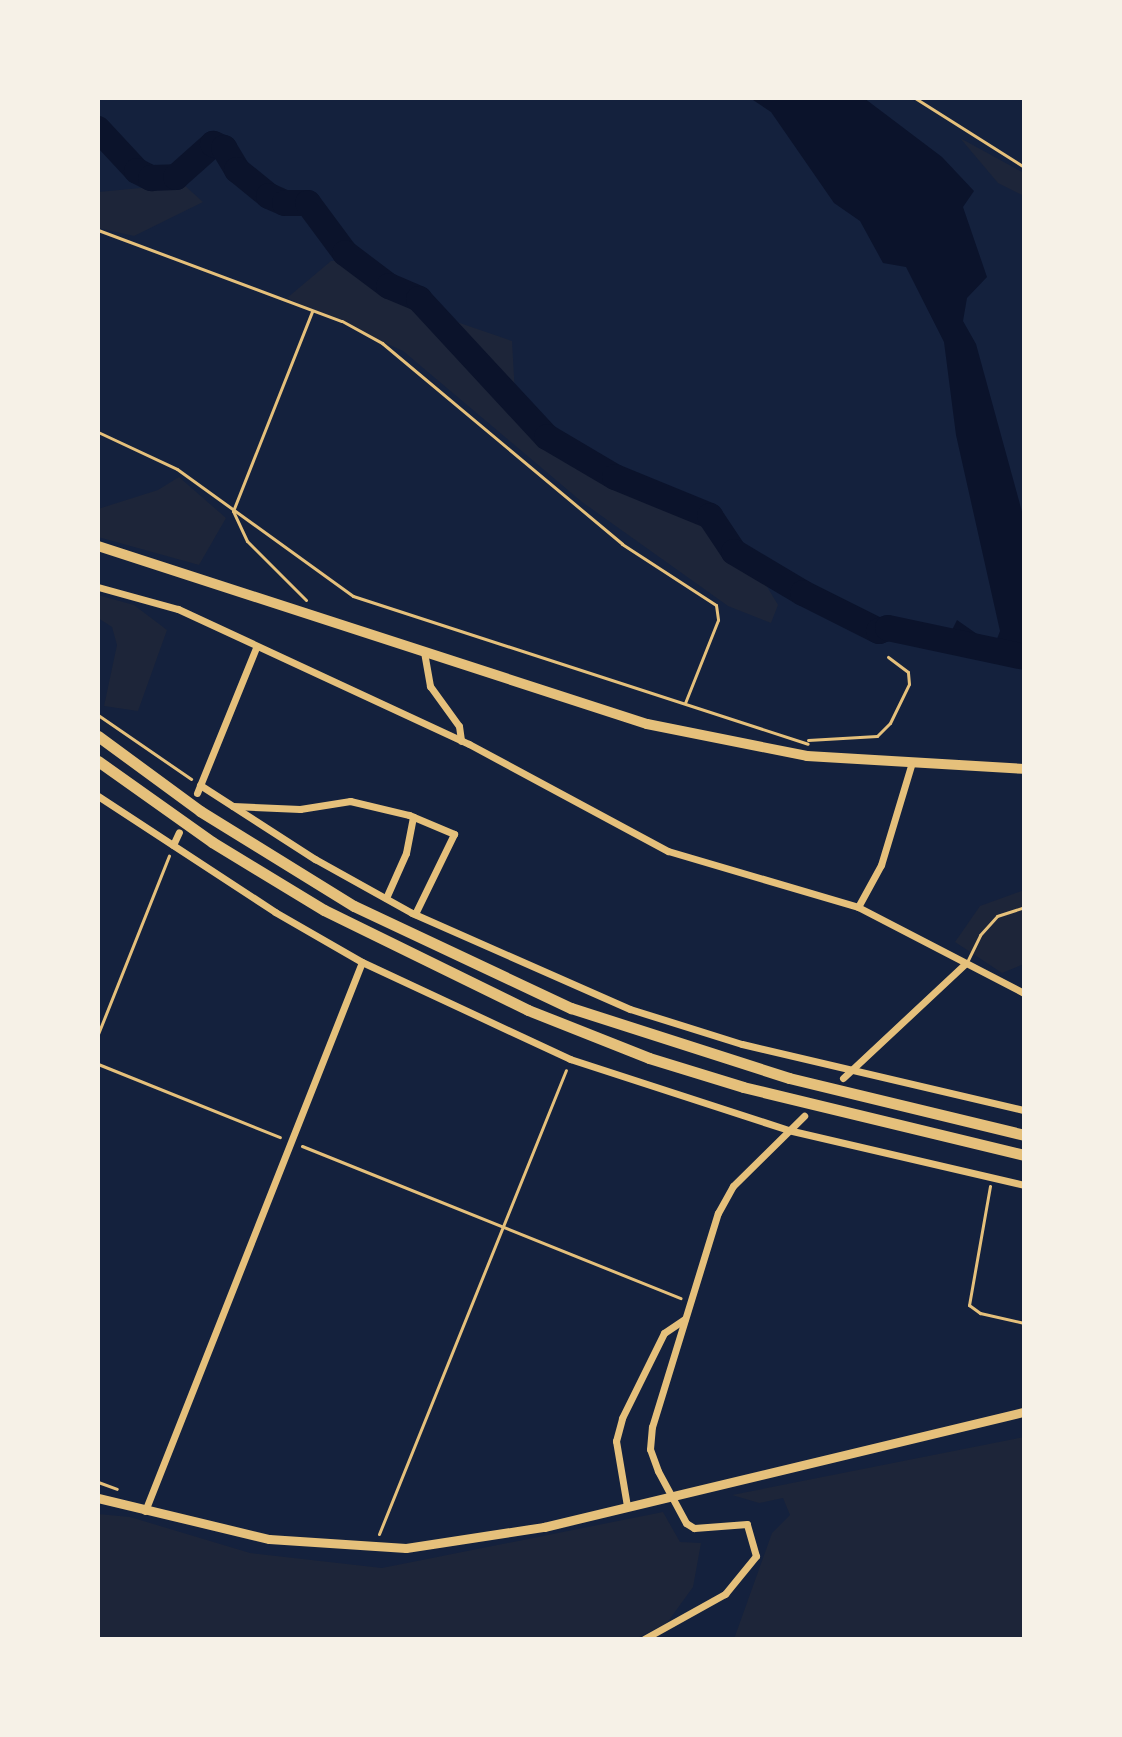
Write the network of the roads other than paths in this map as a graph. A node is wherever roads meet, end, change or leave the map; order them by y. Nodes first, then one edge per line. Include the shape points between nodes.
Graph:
1 (98, 546) edge
2 (98, 587) edge
3 (256, 648) junction
4 (424, 652) junction
5 (98, 736) edge
6 (461, 741) junction
7 (98, 761) edge
8 (912, 762) junction
9 (1024, 769) edge
10 (98, 796) edge
11 (231, 805) junction
12 (413, 817) junction
13 (179, 832) dead end
14 (173, 845) junction
15 (386, 898) junction
16 (858, 907) junction
17 (1024, 907) edge
18 (415, 914) junction
19 (362, 962) junction
20 (966, 963) junction
21 (1024, 993) edge
22 (854, 1068) junction
23 (843, 1078) dead end
24 (1024, 1110) edge
25 (804, 1116) dead end
26 (788, 1130) junction
27 (1024, 1135) edge
28 (1024, 1155) edge
29 (1024, 1185) edge
30 (685, 1319) junction
31 (1024, 1412) edge
32 (98, 1498) edge
33 (627, 1506) junction
34 (145, 1511) junction
35 (644, 1639) edge

1 - 4 main road
2 - 3 street via 178,609
3 - 6 street
3 - 11 street via 198,789
4 - 6 street via 430,686 459,726
4 - 8 main road via 647,724 807,756
5 - 27 highway via 281,863 354,906 542,995 776,1075
6 - 16 street via 668,851
7 - 28 highway via 312,904 380,942 528,1010 649,1058 743,1087
8 - 9 main road
8 - 16 street via 881,865
10 - 14 street
11 - 12 street via 300,809 350,801
11 - 15 street
12 - 15 street via 406,853
12 - 18 street via 454,834
13 - 14 street
14 - 19 street
15 - 18 street
16 - 20 street
17 - 20 lane via 997,916
18 - 22 street via 630,1009 742,1044
19 - 26 street via 570,1059
19 - 34 street
20 - 21 street
20 - 22 street
22 - 23 street
22 - 24 street
25 - 26 street
26 - 29 street
26 - 30 street via 733,1186 718,1213
30 - 33 street via 664,1333 622,1418 616,1441
30 - 35 street via 650,1449 678,1512 694,1528 747,1524 756,1556 725,1594
31 - 33 street
32 - 34 street
33 - 34 street via 481,1539 406,1548 269,1539

